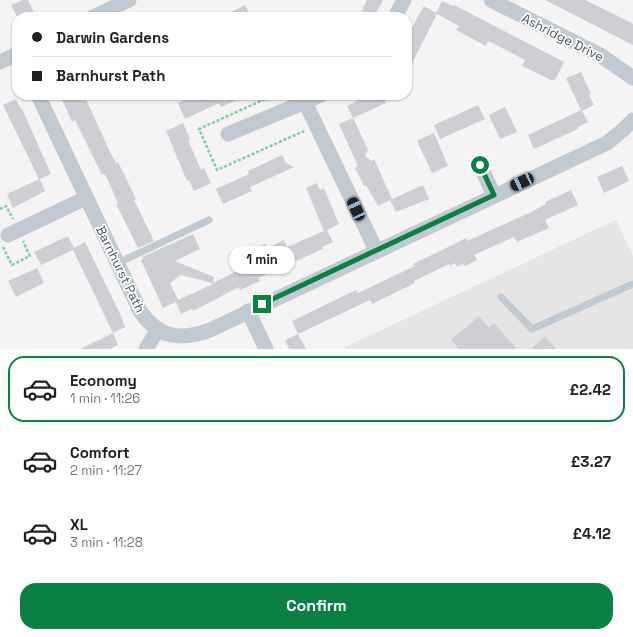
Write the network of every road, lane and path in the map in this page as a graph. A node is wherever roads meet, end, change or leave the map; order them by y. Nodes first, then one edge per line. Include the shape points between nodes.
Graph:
1 (129, 0) edge
2 (404, 0) edge
3 (491, 0) edge
4 (104, 12) edge
5 (398, 12) edge
6 (633, 78) edge
7 (40, 100) edge
8 (310, 100) edge
9 (305, 102) junction
10 (633, 120) edge
11 (228, 134) dead end
12 (480, 165) dead end
13 (494, 195) junction
14 (86, 198) junction
15 (209, 220) dead end
16 (8, 235) dead end
17 (376, 250) junction
18 (118, 263) junction
19 (633, 284) edge
20 (501, 298) dead end
21 (248, 311) junction
22 (158, 329) junction
23 (146, 349) edge
24 (266, 349) edge

1 - 4 street
2 - 5 street
3 - 6 street, Ashridge Drive via 600,55
7 - 14 street, Barnhurst Path
8 - 9 street
9 - 11 street
9 - 17 street
10 - 13 street, Barnhurst Path via 607,142
12 - 13 street
13 - 17 street, Barnhurst Path
14 - 16 street
14 - 18 street, Barnhurst Path
15 - 18 lane
17 - 21 street, Barnhurst Path
18 - 22 street, Barnhurst Path via 140,310
19 - 20 lane via 532,329
21 - 22 street, Barnhurst Path via 195,336 176,337
21 - 24 street
22 - 23 street

